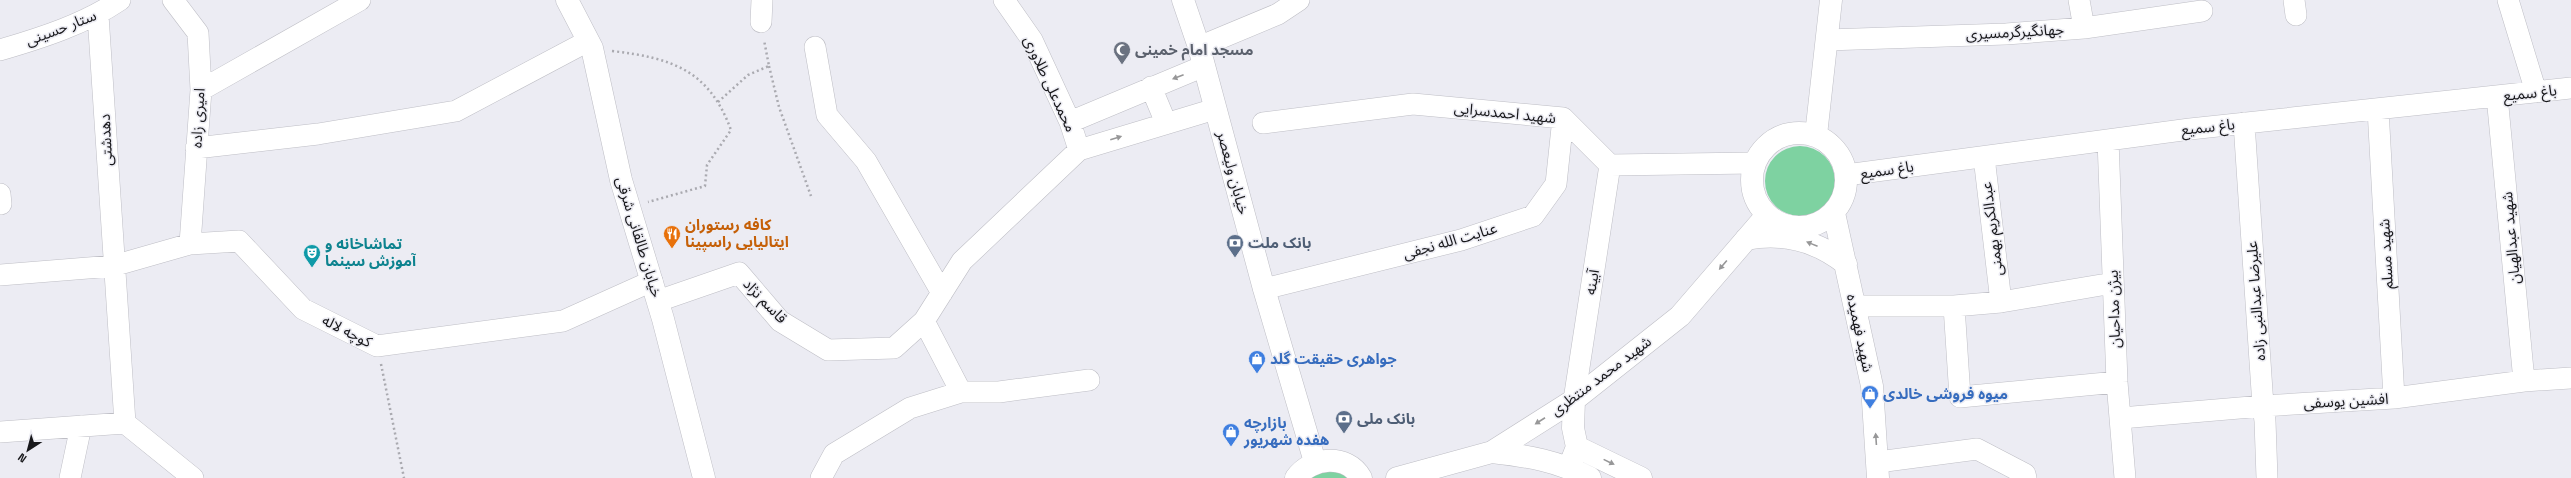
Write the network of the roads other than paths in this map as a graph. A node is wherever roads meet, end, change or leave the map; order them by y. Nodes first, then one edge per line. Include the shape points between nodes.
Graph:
1 (120, 0) edge
2 (173, 0) edge
3 (360, 0) edge
4 (567, 0) edge
5 (762, 0) edge
6 (1004, 0) edge
7 (1183, 0) edge
8 (1299, 0) edge
9 (1831, 0) edge
10 (2079, 0) edge
11 (2508, 0) edge
12 (2202, 11) dead end
13 (98, 15) junction
14 (761, 22) road end
15 (2084, 28) junction
16 (1827, 40) junction
17 (590, 45) junction
18 (815, 47) dead end
19 (0, 50) edge
20 (1201, 57) junction
21 (1152, 87) junction
22 (2571, 88) edge
23 (201, 90) junction
24 (2536, 92) junction
25 (2497, 96) junction
26 (1215, 109) junction
27 (2378, 109) junction
28 (1563, 118) junction
29 (1070, 122) junction
30 (1166, 123) junction
31 (2244, 123) junction
32 (1263, 124) dead end
33 (1816, 135) junction
34 (2108, 140) junction
35 (196, 148) junction
36 (1079, 150) junction
37 (1984, 156) junction
38 (1754, 163) junction
39 (1610, 165) junction
40 (1846, 175) junction
41 (1834, 213) junction
42 (1766, 214) junction
43 (1746, 239) junction
44 (190, 244) junction
45 (1846, 264) junction
46 (113, 266) junction
47 (0, 275) edge
48 (2113, 283) junction
49 (1264, 289) junction
50 (655, 291) junction
51 (942, 293) junction
52 (2001, 302) junction
53 (1855, 306) junction
54 (1954, 306) junction
55 (924, 321) junction
56 (2571, 378) edge
57 (1089, 380) dead end
58 (2524, 381) junction
59 (2117, 382) junction
60 (961, 392) junction
61 (2394, 398) junction
62 (1574, 400) junction
63 (2262, 406) junction
64 (2121, 418) junction
65 (125, 422) junction
66 (81, 426) junction
67 (0, 432) edge
68 (1577, 447) junction
69 (1492, 452) junction
70 (1315, 462) junction
71 (1569, 467) junction
72 (1878, 470) edge
73 (70, 478) edge
74 (193, 478) edge
75 (704, 478) edge
76 (821, 478) edge
77 (1296, 478) edge
78 (1361, 478) edge
79 (1397, 478) edge
80 (1590, 478) edge
81 (1641, 478) edge
82 (2026, 478) edge
83 (2125, 478) edge
84 (2267, 478) edge

1 - 13 street, ستار حسینی
2 - 23 street, امیری زاده via 198,32
3 - 23 street
4 - 17 main road, خیابان طالقانی شرقی
5 - 14 street
6 - 29 street, محمدعلی طلاوری via 1032,40
7 - 20 main road, خیابان ولیعصر
8 - 20 street
9 - 16 main road
10 - 15 street
11 - 24 street
12 - 15 street, جهانگیرگرمسیری
13 - 19 street, ستار حسینی
13 - 46 street, دهدشتی
15 - 16 street, جهانگیرگرمسیری via 2006,34
16 - 33 main road
17 - 35 street via 456,111 318,134
17 - 50 main road, خیابان طالقانی شرقی via 629,205
18 - 51 street via 827,115 866,161
20 -> 21 street
20 - 26 main road, خیابان ولیعصر
21 - 29 street
21 - 30 street
22 - 24 street, باغ سمیع
23 - 35 street, امیری زاده
24 - 25 street, باغ سمیع
25 - 27 street, باغ سمیع
25 - 58 street, شهید عبدالهیان
26 - 30 street
26 - 49 main road, خیابان ولیعصر
27 - 31 street, باغ سمیع
27 - 61 street, شهید مسلم
28 - 32 street, شهید احمدسرایی via 1413,104
28 - 39 street, شهید احمدسرایی
28 - 49 street, عنایت الله نجفی via 1556,184 1533,216 1461,240
29 - 36 street, محمدعلی طلاوری
36 -> 30 street
31 - 34 street, باغ سمیع
31 - 63 street, علیرضا عبدالنبی زاده
33 - 38 main road via 1798,132 1780,137 1764,147
33 - 40 main road via 1832,145 1843,161
34 - 37 street, باغ سمیع
34 - 48 street, بیژن مداحیان
35 - 44 street, امیری زاده
36 - 51 street, قاسم نژاد via 962,261
37 - 40 street, باغ سمیع
37 - 52 street, عبدالکریم بهمنی
38 - 39 street
38 - 42 main road via 1751,181 1756,199
39 - 62 street, آبینه
40 - 41 main road via 1844,197
41 - 42 main road via 1819,224 1801,228 1782,224
41 - 45 main road, شهید فهمیده
42 - 43 main road, شهید محمد منتظری
45 -> 43 main road via 1823,248 1797,239 1771,236
43 -> 62 main road, شهید محمد منتظری via 1680,316
44 - 46 street, کوچه لاله
44 - 50 street, کوچه لاله via 239,241 303,309 377,346 563,321
45 - 53 main road, شهید فهمیده
46 - 47 street
46 - 65 street, دهدشتی
48 - 52 street
48 - 59 street, بیژن مداحیان
49 - 70 main road, خیابان ولیعصر
50 - 55 street, قاسم نژاد via 739,273 780,321 828,350 894,348
50 - 75 main road, خیابان طالقانی شرقی
51 - 55 street, قاسم نژاد
52 - 54 street
53 - 54 street
72 -> 53 main road, شهید فهمیده via 1872,386
54 - 59 street via 1960,397
55 - 60 street
56 - 58 street, افشین یوسفی
57 - 60 street via 1013,390
58 - 61 street, افشین یوسفی
59 - 64 street, بیژن مداحیان
60 - 76 street via 910,408 834,454
61 - 63 street, افشین یوسفی
62 - 68 main road via 1573,428
62 -> 69 main road, شهید محمد منتظری
63 - 64 street, افشین یوسفی
63 - 84 street, علیرضا عبدالنبی زاده via 2266,420
64 - 83 street, بیژن مداحیان
65 - 66 street
65 - 74 street
66 - 67 street
66 - 73 street
68 - 71 main road
68 -> 81 main road
69 - 71 main road via 1537,457
69 - 79 main road, شهید محمد منتظری
70 - 77 main road via 1302,470
70 - 78 main road via 1331,460 1346,464
71 - 80 main road
72 - 82 street via 1977,449 2025,474

